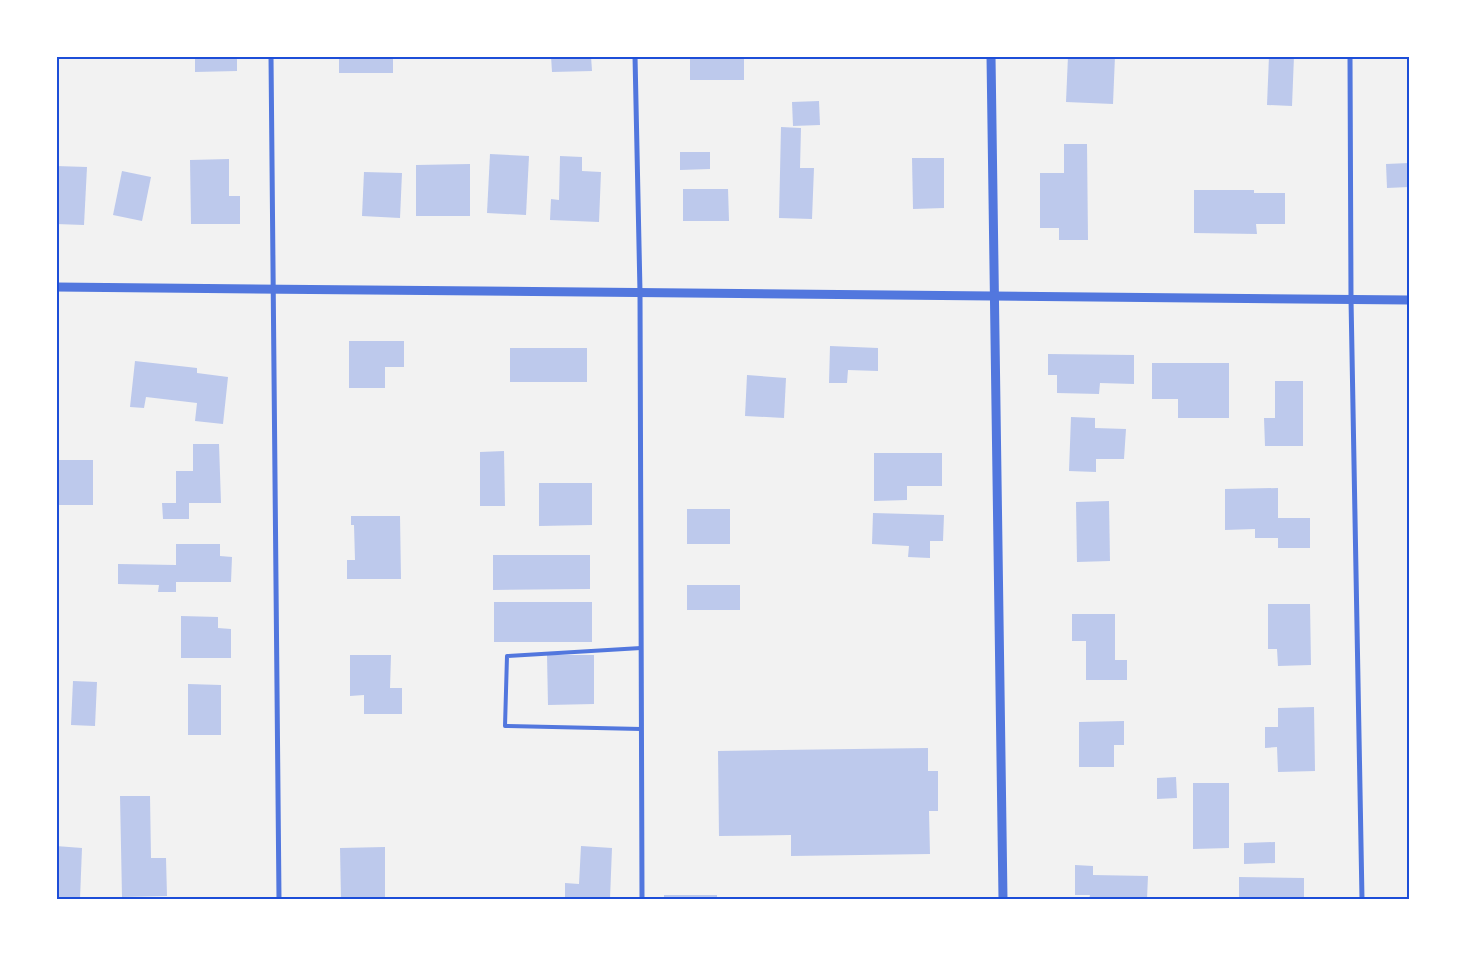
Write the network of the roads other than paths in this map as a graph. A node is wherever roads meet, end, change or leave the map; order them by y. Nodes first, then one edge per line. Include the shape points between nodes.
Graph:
1 (271, 56) edge
2 (634, 56) edge
3 (991, 56) edge
4 (1350, 56) edge
5 (56, 287) edge
6 (273, 289) junction
7 (640, 292) junction
8 (993, 296) junction
9 (1351, 299) junction
10 (1409, 300) edge
11 (641, 648) junction
12 (641, 729) junction
13 (278, 899) edge
14 (642, 899) edge
15 (1003, 899) edge
16 (1362, 899) edge

1 - 6 street
2 - 7 street
3 - 8 street
4 - 9 street
5 - 6 street
6 - 7 street
6 - 13 street
7 - 8 street
7 - 11 street
8 - 9 street
8 - 15 street
9 - 10 street
9 - 16 street
11 - 12 street
11 - 12 lane via 508,656 505,726
12 - 14 street

